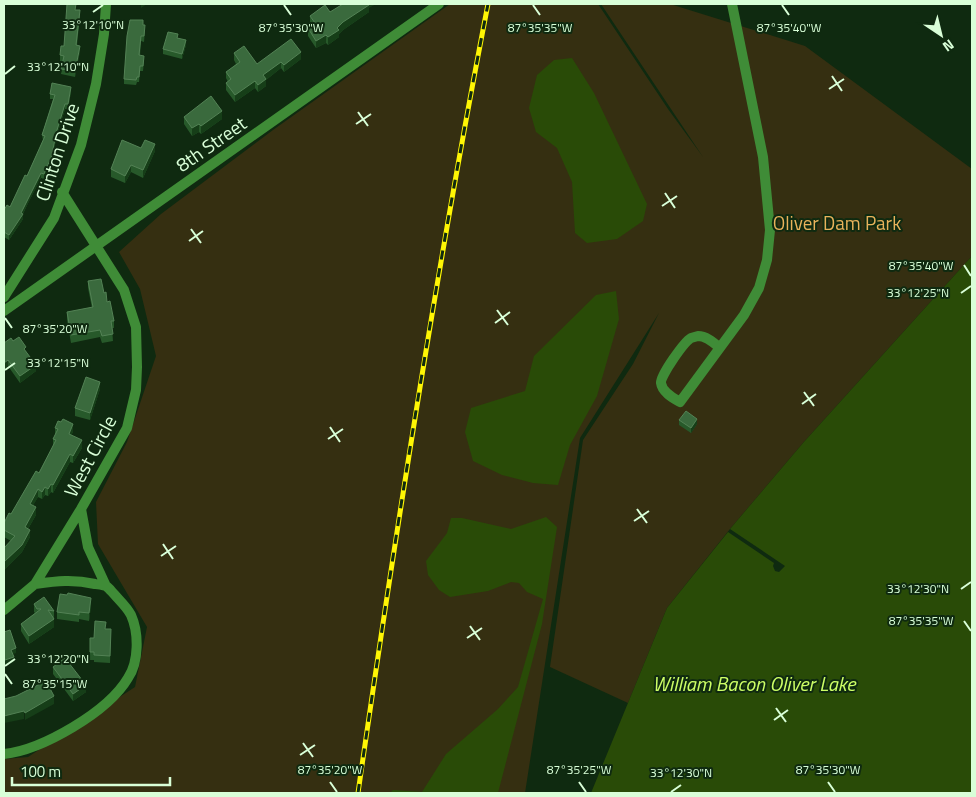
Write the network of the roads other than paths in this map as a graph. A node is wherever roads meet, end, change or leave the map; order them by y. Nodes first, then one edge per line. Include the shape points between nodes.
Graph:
1 (106, 4) edge
2 (439, 4) edge
3 (732, 4) edge
4 (62, 192) junction
5 (98, 246) junction
6 (4, 297) edge
7 (4, 311) edge
8 (719, 347) junction
9 (82, 509) junction
10 (34, 584) junction
11 (106, 586) junction
12 (4, 610) edge
13 (4, 754) edge

1 - 4 street, Clinton Drive via 94,92 81,145
2 - 5 street, 8th Street
3 - 8 street via 763,157 770,230 767,260 759,288 744,315
4 - 5 street, West Circle
4 - 6 street, Clinton Drive via 54,218
5 - 7 street, 8th Street
5 - 9 street, West Circle via 124,290 133,315 136,390 127,428
8 - 8 street via 707,338 691,338 662,376 664,391 680,402
9 - 10 street, West Circle
9 - 11 street via 88,546
10 - 11 street via 78,580
10 - 12 street, West Circle
11 - 13 street via 131,616 136,654 130,677 115,695 82,720 40,744

